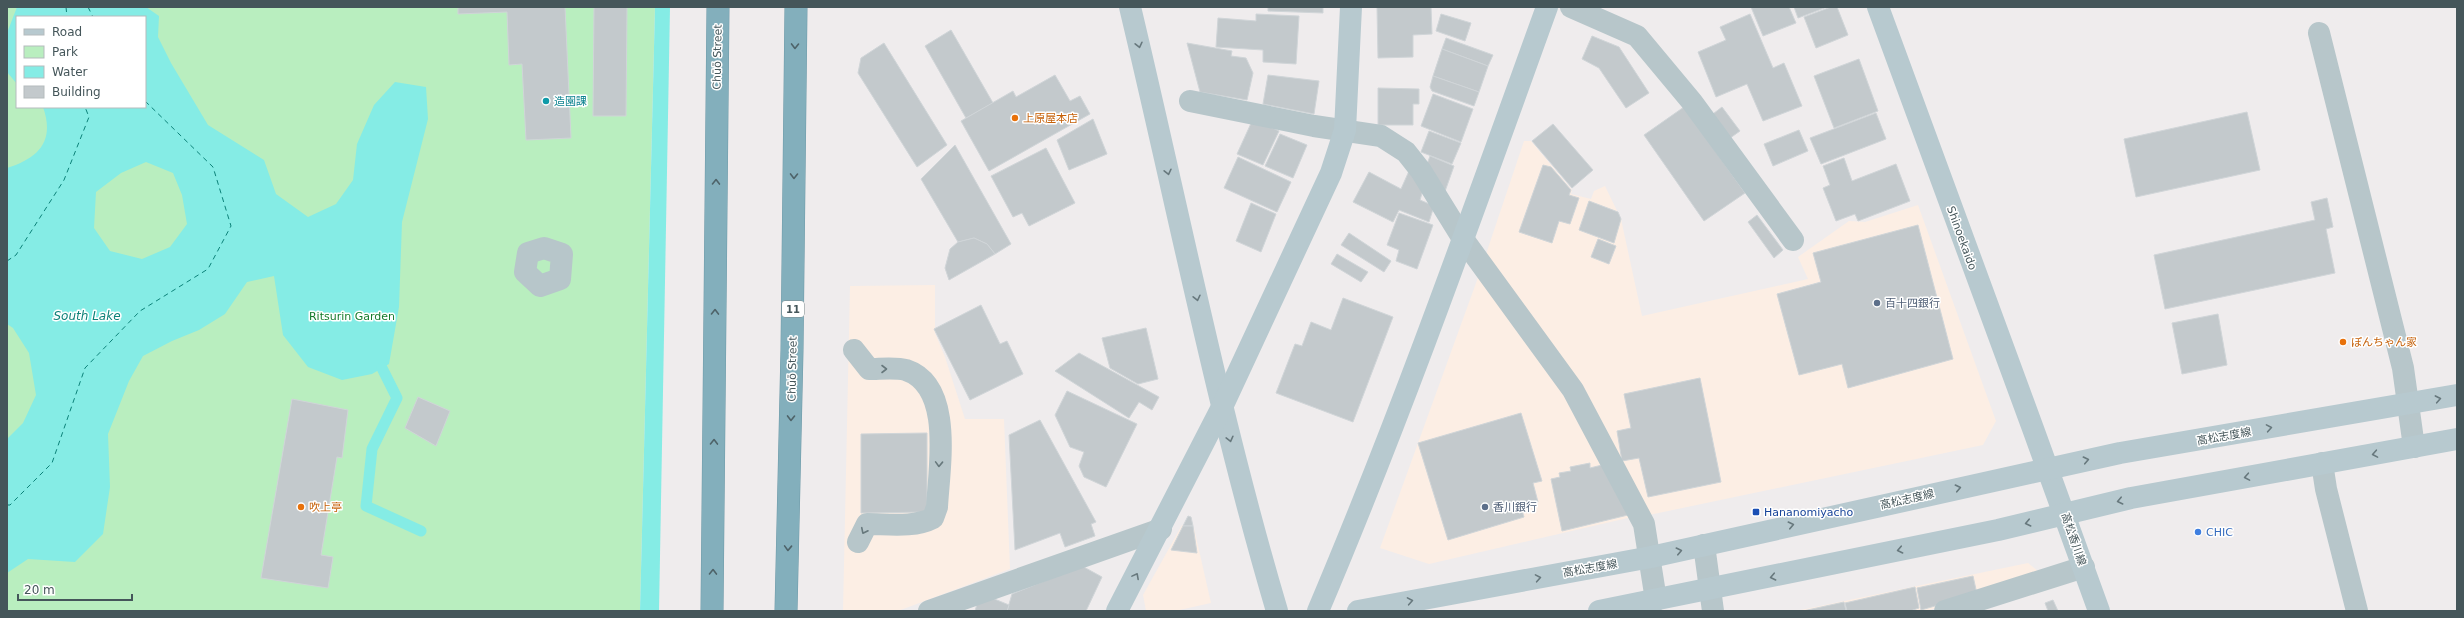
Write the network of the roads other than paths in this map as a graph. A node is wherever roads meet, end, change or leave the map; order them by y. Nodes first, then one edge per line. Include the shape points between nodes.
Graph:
1 (718, 7) edge
2 (796, 7) edge
3 (1130, 7) edge
4 (1351, 7) edge
5 (1547, 7) edge
6 (1571, 7) edge
7 (1878, 7) edge
8 (2319, 32) dead end
9 (1190, 100) dead end
10 (1345, 130) junction
11 (1463, 239) junction
12 (1793, 240) dead end
13 (854, 350) dead end
14 (2457, 395) edge
15 (2408, 404) junction
16 (1222, 406) junction
17 (2457, 439) edge
18 (2414, 447) junction
19 (2322, 464) junction
20 (2048, 468) junction
21 (2066, 513) junction
22 (1161, 529) junction
23 (858, 542) dead end
24 (1704, 545) junction
25 (1651, 558) junction
26 (2084, 567) junction
27 (1656, 600) junction
28 (1711, 601) edge
29 (712, 611) edge
30 (786, 611) edge
31 (929, 611) edge
32 (1117, 611) edge
33 (1277, 611) edge
34 (1318, 611) edge
35 (1358, 611) edge
36 (1599, 611) edge
37 (1945, 611) edge
38 (2099, 611) edge
39 (2357, 611) edge

29 -> 1 highway, Chūō Street
2 -> 30 highway, Chūō Street / 11
3 -> 16 main road
4 - 10 main road
5 - 11 main road
6 - 12 street via 1637,36 1692,102
7 - 20 main road, Shinoekaido
8 - 15 street via 2403,368
9 - 10 street
10 - 11 street via 1381,136 1406,152 1421,171
10 - 16 main road via 1331,173
11 - 25 street via 1573,390 1644,524
11 - 34 main road via 1351,533
13 -> 23 street via 869,369 905,369 919,376 928,385 932,395 939,416 940,432 937,507 933,518 925,522 905,524 867,524
15 -> 14 main road, 高松志度線
15 - 18 street
20 -> 15 main road, 高松志度線 via 2120,453
16 - 22 main road
16 -> 33 main road via 1254,533
17 - 18 main road
18 -> 19 main road
19 -> 21 main road via 2172,490
19 - 39 street
20 - 21 main road, 高松香川線
24 -> 20 main road, 高松志度線
21 - 26 main road, 高松香川線
21 -> 28 main road
22 - 31 street
32 -> 22 main road
25 -> 24 main road, 高松志度線
24 - 28 street
25 - 27 street
35 -> 25 main road, 高松志度線
26 - 37 street
26 - 38 main road, 高松香川線
27 - 28 main road
27 - 36 main road

